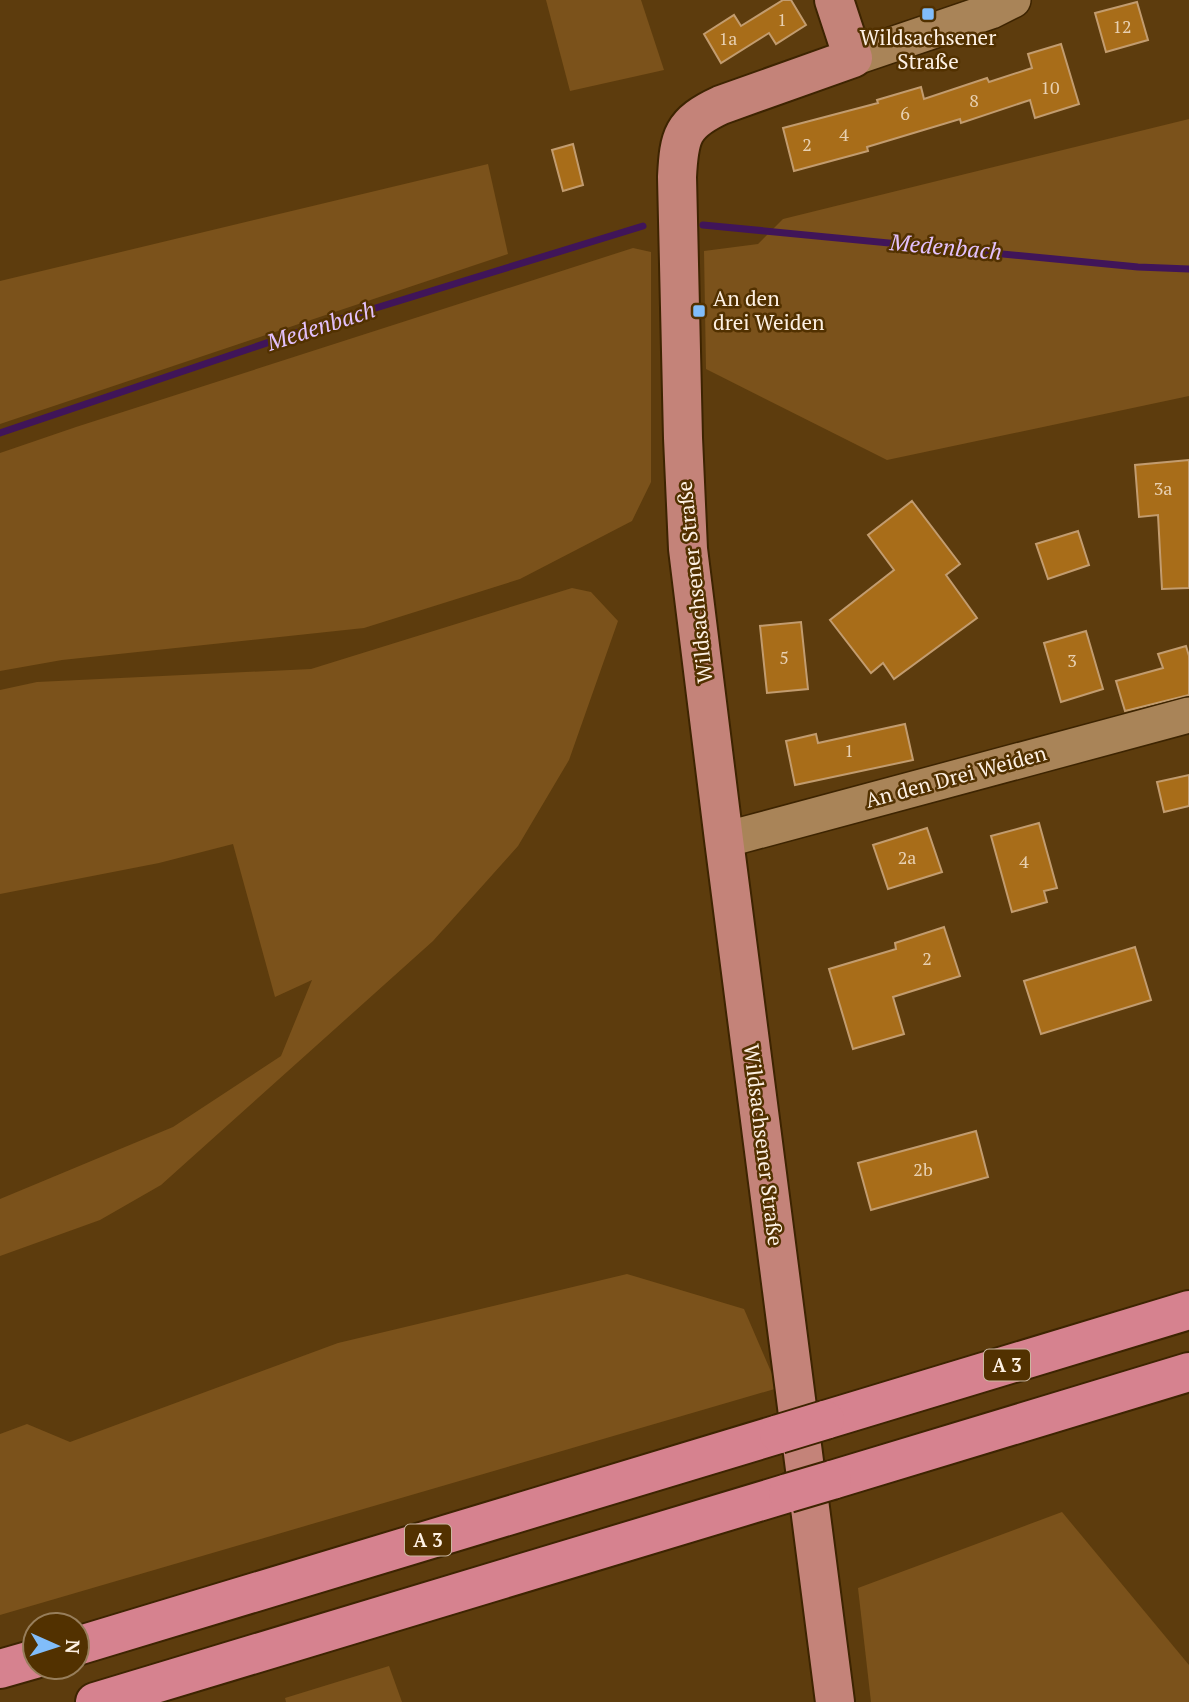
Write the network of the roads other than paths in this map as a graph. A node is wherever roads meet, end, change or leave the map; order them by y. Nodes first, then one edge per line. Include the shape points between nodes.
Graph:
1 (834, 0) edge
2 (997, 4) edge
3 (853, 58) junction
4 (1189, 715) edge
5 (724, 840) junction
6 (1189, 1310) edge
7 (1189, 1372) edge
8 (91, 1642) edge
9 (21, 1663) edge
10 (0, 1669) edge
11 (95, 1702) edge
12 (835, 1702) edge

1 - 3 main road
2 - 3 street, Wildsachsener Straße
3 - 5 main road, Wildsachsener Straße via 702,114 688,126 678,151 688,549
4 - 5 street, An den Drei Weiden
5 - 12 main road, Wildsachsener Straße
6 - 8 highway, A 3, bridge
7 - 11 highway, bridge
9 - 10 highway

